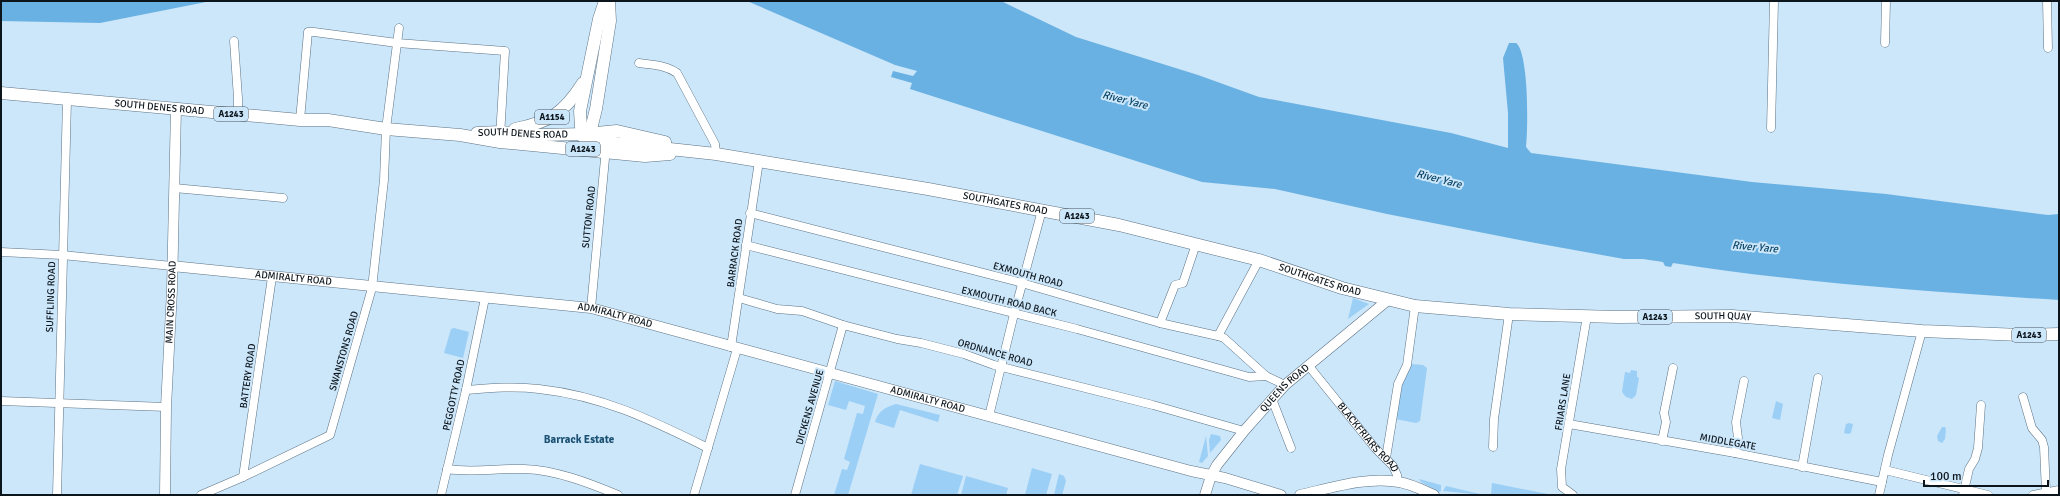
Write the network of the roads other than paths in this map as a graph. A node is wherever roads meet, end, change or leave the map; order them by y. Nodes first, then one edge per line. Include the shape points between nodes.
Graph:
1 (605, 1) edge
2 (609, 1) edge
3 (1774, 1) edge
4 (1886, 1) edge
5 (2047, 1) edge
6 (399, 28) dead end
7 (234, 41) dead end
8 (397, 43) junction
9 (1885, 43) dead end
10 (2048, 48) dead end
11 (639, 64) dead end
12 (587, 77) junction
13 (1, 93) edge
14 (67, 100) junction
15 (176, 108) junction
16 (596, 109) junction
17 (238, 115) junction
18 (300, 120) junction
19 (1771, 128) dead end
20 (386, 129) junction
21 (586, 134) junction
22 (500, 137) junction
23 (605, 139) junction
24 (564, 146) junction
25 (711, 153) junction
26 (759, 161) junction
27 (174, 188) junction
28 (283, 198) dead end
29 (1042, 210) junction
30 (750, 213) junction
31 (1196, 244) junction
32 (746, 245) junction
33 (1, 252) edge
34 (62, 255) junction
35 (1260, 260) junction
36 (172, 266) junction
37 (272, 277) junction
38 (1022, 283) junction
39 (372, 288) junction
40 (485, 298) junction
41 (739, 298) junction
42 (1388, 300) junction
43 (1415, 306) junction
44 (591, 308) junction
45 (1014, 314) junction
46 (1510, 314) junction
47 (1587, 316) junction
48 (1160, 323) junction
49 (843, 325) junction
50 (1922, 331) junction
51 (2059, 334) edge
52 (1218, 336) junction
53 (734, 348) junction
54 (1308, 366) junction
55 (1002, 367) junction
56 (1673, 368) dead end
57 (830, 373) junction
58 (1266, 376) junction
59 (1818, 378) dead end
60 (1744, 380) dead end
61 (1285, 385) junction
62 (466, 390) junction
63 (2023, 397) dead end
64 (1272, 399) junction
65 (1, 402) edge
66 (58, 403) junction
67 (1981, 405) dead end
68 (166, 407) junction
69 (989, 416) junction
70 (1570, 424) junction
71 (1244, 431) junction
72 (1662, 441) junction
73 (1493, 447) dead end
74 (708, 448) junction
75 (1291, 448) dead end
76 (1735, 453) junction
77 (1386, 458) junction
78 (1802, 467) junction
79 (447, 469) junction
80 (1885, 470) junction
81 (1211, 476) junction
82 (243, 478) junction
83 (1397, 482) junction
84 (1882, 482) junction
85 (2059, 490) edge
86 (1568, 493) edge
87 (1964, 493) edge
88 (2040, 494) edge
89 (57, 495) edge
90 (165, 495) edge
91 (201, 495) edge
92 (441, 495) edge
93 (618, 495) edge
94 (694, 495) edge
95 (795, 495) edge
96 (1205, 495) edge
97 (1281, 495) edge
98 (1300, 495) edge
99 (1434, 495) edge
100 (1879, 495) edge
101 (1988, 495) edge

1 - 12 main road, A1154
2 - 16 main road via 610,21
3 - 19 street
4 - 9 street
5 - 10 street
6 - 8 street, SWANSTONS ROAD
7 - 17 street
8 - 18 street via 308,32
8 - 20 street, SWANSTONS ROAD
8 - 22 street via 505,52
11 - 25 street via 661,66 677,73 715,144
12 - 21 main road, A1154 via 579,122
12 - 22 main road, A1154 via 579,91 559,112 537,124
13 - 14 main road, SOUTH DENES ROAD / A1243
14 - 15 main road, SOUTH DENES ROAD / A1243
14 - 34 street, SUFFLING ROAD
15 - 17 main road, SOUTH DENES ROAD / A1243
15 - 27 street, MAIN CROSS ROAD
16 - 21 main road via 592,126
16 - 23 main road via 597,121
17 - 18 main road, SOUTH DENES ROAD / A1243
18 - 20 main road, SOUTH DENES ROAD / A1243 via 328,120
20 - 22 main road, SOUTH DENES ROAD / A1243
20 - 39 street, SWANSTONS ROAD via 384,180
21 - 22 main road, SOUTH DENES ROAD / A1243
21 - 23 main road, SOUTH DENES ROAD / A1243
21 - 24 main road, SOUTH DENES ROAD / A1243 via 575,144
22 - 24 main road, SOUTH DENES ROAD / A1243
23 - 24 main road, SOUTH DENES ROAD / A1243
23 - 25 main road, SOUTH DENES ROAD / A1243
23 - 25 main road, SOUTH DENES ROAD / A1243 via 617,131
23 - 44 street, SUTTON ROAD
25 - 26 main road, SOUTH DENES ROAD / A1243
26 - 29 main road, SOUTHGATES ROAD / A1243
26 - 30 street, BARRACK ROAD
27 - 28 street
27 - 36 street, MAIN CROSS ROAD
29 - 31 main road, SOUTHGATES ROAD / A1243
29 - 38 street
30 - 32 street, BARRACK ROAD
30 - 38 street, EXMOUTH ROAD
31 - 35 main road, SOUTHGATES ROAD / A1243
31 - 48 street via 1183,283 1176,285
32 - 41 street, BARRACK ROAD
32 - 45 street, EXMOUTH ROAD BACK
33 - 34 street, ADMIRALTY ROAD
34 - 36 street, ADMIRALTY ROAD
34 - 66 street, SUFFLING ROAD
35 - 42 main road, SOUTHGATES ROAD / A1243 via 1342,288
35 - 52 street
36 - 37 street, ADMIRALTY ROAD
36 - 68 street, MAIN CROSS ROAD
37 - 39 street, ADMIRALTY ROAD
37 - 82 street, BATTERY ROAD
38 - 45 street
38 - 48 street, EXMOUTH ROAD
39 - 40 street, ADMIRALTY ROAD
39 - 82 street, SWANSTONS ROAD via 330,435
40 - 44 street, ADMIRALTY ROAD
40 - 62 street, PEGGOTTY ROAD
41 - 49 street, ORDNANCE ROAD via 777,309 802,311
41 - 53 street, BARRACK ROAD
42 - 43 main road, SOUTH QUAY / A1243
42 - 54 street, QUEENS ROAD
43 - 46 main road, SOUTH QUAY / A1243
43 - 77 street via 1407,365 1398,384
44 - 53 street, ADMIRALTY ROAD
45 - 55 street
45 - 58 street, EXMOUTH ROAD BACK via 1250,377
46 - 47 main road, SOUTH QUAY / A1243
46 - 73 street via 1494,419
47 - 50 main road, SOUTH QUAY / A1243 via 1732,316
47 - 70 street, FRIARS LANE
48 - 52 street, EXMOUTH ROAD
49 - 55 street, ORDNANCE ROAD via 964,354
49 - 57 street, DICKENS AVENUE
50 - 51 main road, SOUTH QUAY / A1243
50 - 80 street
52 - 58 street, EXMOUTH ROAD via 1224,338
53 - 57 street, ADMIRALTY ROAD
53 - 74 street, BARRACK ROAD
54 - 61 street, QUEENS ROAD
54 - 77 street, BLACKFRIARS ROAD
55 - 69 street
55 - 71 street, ORDNANCE ROAD
56 - 72 street via 1664,413 1666,422
57 - 69 street, ADMIRALTY ROAD
57 - 95 street, DICKENS AVENUE
58 - 61 street, EXMOUTH ROAD
59 - 78 street
60 - 76 street via 1736,422 1738,438
61 - 64 street, QUEENS ROAD
62 - 74 street via 515,387 572,394 644,416
62 - 79 street, PEGGOTTY ROAD
63 - 88 street via 2032,428 2042,440 2044,447
64 - 71 street, QUEENS ROAD
64 - 75 street
65 - 66 street
66 - 68 street
66 - 89 street, SUFFLING ROAD
67 - 87 street via 1978,448 1969,469
68 - 90 street, MAIN CROSS ROAD
69 - 81 street, ADMIRALTY ROAD
70 - 72 street, MIDDLEGATE
70 - 86 street, FRIARS LANE via 1560,481
71 - 81 street, QUEENS ROAD
72 - 76 street, MIDDLEGATE
74 - 94 street, BARRACK ROAD
76 - 78 street, MIDDLEGATE
77 - 83 street, BLACKFRIARS ROAD via 1397,475
78 - 84 street, MIDDLEGATE
79 - 92 street, PEGGOTTY ROAD
79 - 93 street via 525,469 563,476
80 - 84 street
80 - 87 street
81 - 96 street, QUEENS ROAD
81 - 97 street, ADMIRALTY ROAD
82 - 91 street, SWANSTONS ROAD
83 - 98 street via 1365,482
83 - 99 street, BLACKFRIARS ROAD
84 - 100 street
85 - 88 street
87 - 101 street

